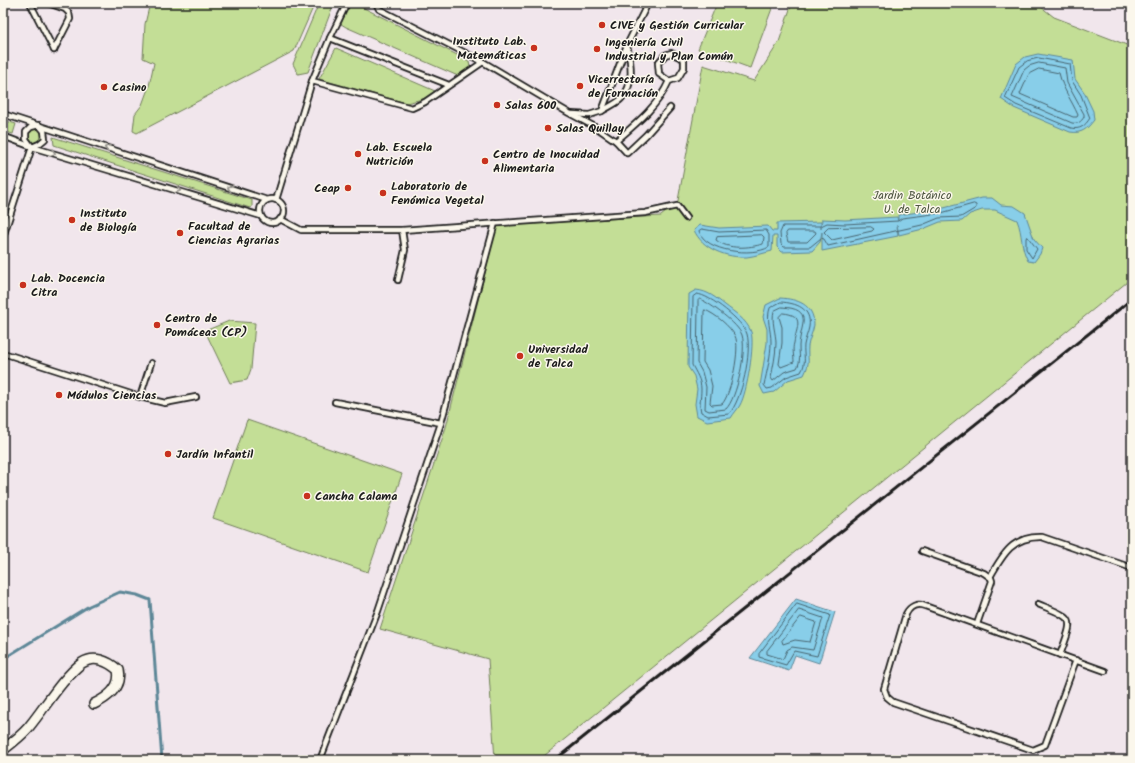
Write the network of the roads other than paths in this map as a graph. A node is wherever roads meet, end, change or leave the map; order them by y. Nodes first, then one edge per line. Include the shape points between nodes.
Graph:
1 (30, 3) edge
2 (48, 3) edge
3 (347, 3) edge
4 (376, 3) edge
5 (648, 3) edge
6 (330, 38) junction
7 (626, 45) junction
8 (483, 62) junction
9 (312, 81) junction
10 (669, 81) junction
11 (449, 85) junction
12 (670, 108) dead end
13 (602, 111) junction
14 (569, 113) junction
15 (3, 114) edge
16 (39, 125) junction
17 (3, 136) edge
18 (616, 141) junction
19 (32, 147) junction
20 (267, 200) junction
21 (276, 200) junction
22 (261, 216) junction
23 (686, 218) dead end
24 (280, 219) junction
25 (495, 223) junction
26 (402, 230) junction
27 (3, 237) edge
28 (398, 280) dead end
29 (3, 353) edge
30 (151, 363) dead end
31 (140, 397) junction
32 (196, 397) dead end
33 (335, 402) dead end
34 (441, 423) junction
35 (922, 552) dead end
36 (1132, 568) edge
37 (990, 577) junction
38 (1038, 604) dead end
39 (977, 624) junction
40 (1060, 655) junction
41 (1076, 660) junction
42 (1105, 671) dead end
43 (94, 704) dead end
44 (3, 750) edge
45 (320, 760) edge

1 - 2 lane via 54,50 70,18 65,9
3 - 6 lane
4 - 8 lane via 379,9
5 - 7 lane
6 - 9 lane
6 - 11 lane
7 - 13 lane
7 - 13 lane via 631,61 631,76 625,95
8 - 11 lane
8 - 14 lane
9 - 11 lane via 412,108
9 - 21 lane
10 - 10 lane via 678,78 684,68 684,59 671,53 665,55 658,63 659,74
10 - 18 lane via 662,97
12 - 18 lane via 627,153
13 - 14 lane via 589,116
14 - 18 lane
15 - 16 lane
16 - 19 lane via 44,131 44,139
16 - 19 lane via 31,126 26,132 26,139
20 -> 16 lane
17 - 19 lane
19 -> 22 lane
19 - 27 lane
20 - 21 lane
20 - 22 lane via 261,207
21 - 24 lane via 282,206 283,215
22 - 24 lane via 272,223
23 - 25 lane via 677,206 645,213
24 - 26 lane via 301,230
25 - 26 lane
25 - 34 lane
26 - 28 lane via 405,250
29 - 31 lane
30 - 31 lane
31 - 32 lane via 165,403
33 - 34 lane
34 - 45 lane via 378,611
35 - 37 lane
36 - 37 lane via 1037,537 1027,538 1008,550
37 - 39 lane via 992,581
38 - 40 lane via 1069,619 1071,626
39 - 40 lane
39 - 41 lane via 922,605 911,607 906,614 884,685 887,697 893,702 1029,750 1038,749 1046,744
40 - 41 lane
41 - 42 lane
43 - 44 street via 105,699 115,689 118,679 118,670 103,660 82,663 49,699 28,728

